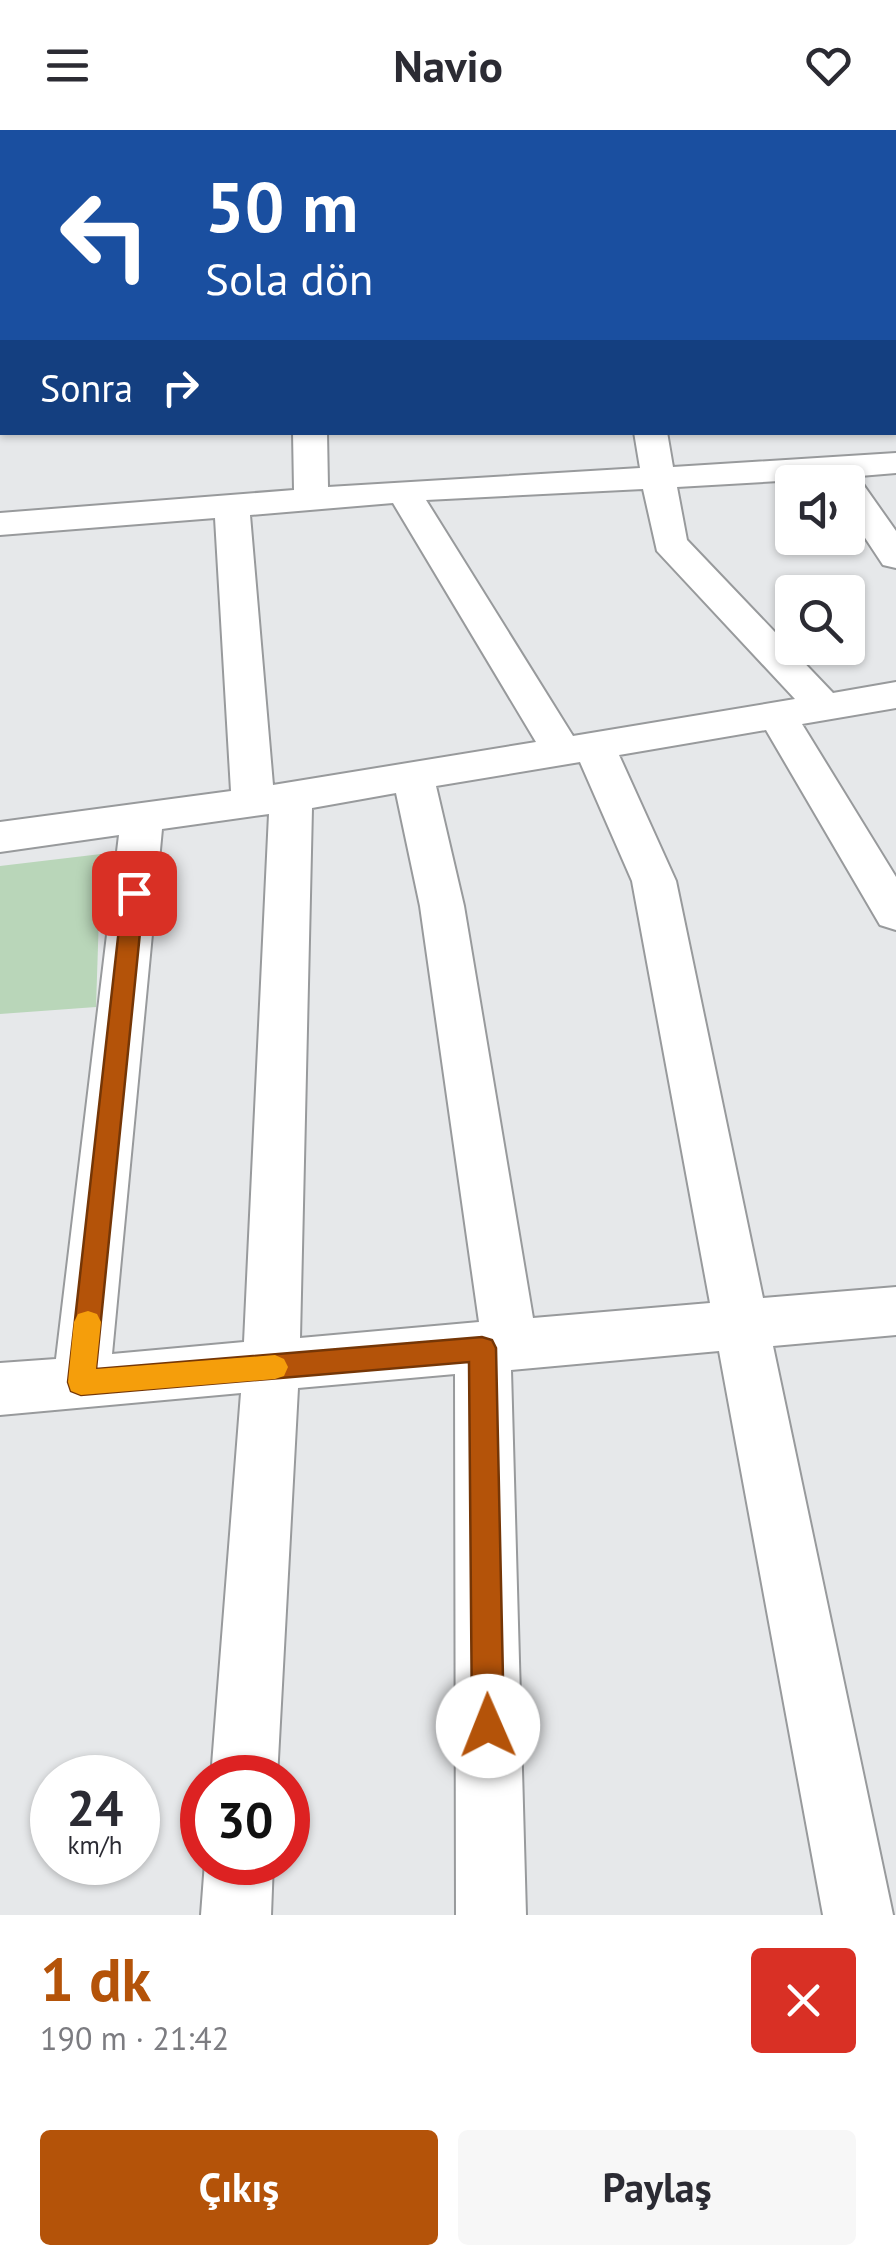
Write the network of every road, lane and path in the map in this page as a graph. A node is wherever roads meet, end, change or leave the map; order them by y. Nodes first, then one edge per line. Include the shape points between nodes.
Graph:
1 (310, 435) edge
2 (650, 435) edge
3 (896, 463) edge
4 (865, 472) edge
5 (775, 479) edge
6 (658, 480) junction
7 (404, 494) junction
8 (311, 498) junction
9 (232, 508) junction
10 (865, 512) edge
11 (1, 526) edge
12 (896, 557) edge
13 (896, 695) edge
14 (824, 707) junction
15 (777, 715) junction
16 (578, 749) junction
17 (413, 777) junction
18 (272, 800) junction
19 (142, 818) junction
20 (0, 837) edge
21 (896, 914) edge
22 (896, 1311) edge
23 (741, 1322) junction
24 (496, 1347) junction
25 (270, 1368) junction
26 (81, 1382) junction
27 (0, 1388) edge
28 (245, 1755) edge
29 (238, 1885) edge
30 (236, 1915) edge
31 (491, 1915) edge
32 (858, 1915) edge

1 - 8 street
2 - 6 street
3 - 4 street
5 - 6 street
6 - 7 street
6 - 14 street via 670,543
7 - 8 street
7 - 16 street
8 - 9 street
9 - 11 street
9 - 18 street
10 - 12 street
13 - 14 street
14 - 15 street
15 - 16 street
15 - 21 street
16 - 17 street
16 - 23 street via 654,882
17 - 18 street
17 - 24 street via 442,906
18 - 19 street
18 - 25 street
19 - 20 street
19 - 26 street
22 - 23 street
23 - 24 street
23 - 32 street
24 - 25 street
24 - 31 street
25 - 26 street
25 - 28 street
26 - 27 street
29 - 30 street

